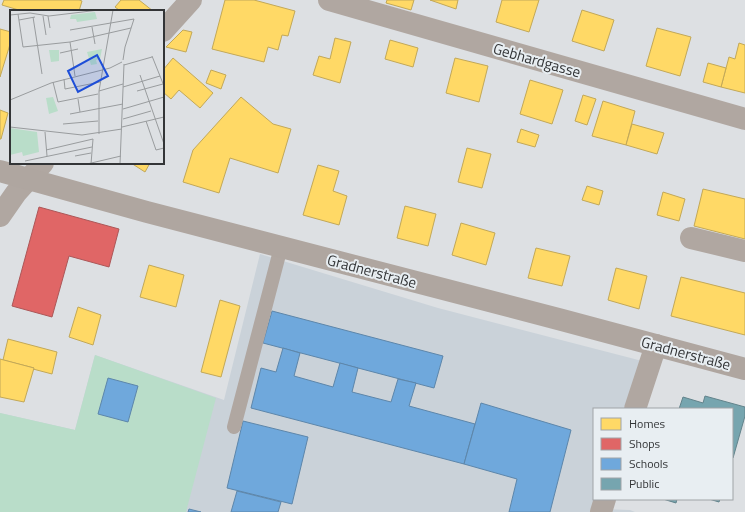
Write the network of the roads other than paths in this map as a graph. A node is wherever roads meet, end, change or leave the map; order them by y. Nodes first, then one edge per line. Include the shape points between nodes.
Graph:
1 (191, 0) edge
2 (330, 0) edge
3 (164, 30) edge
4 (745, 119) edge
5 (42, 164) edge
6 (0, 171) edge
7 (29, 179) junction
8 (0, 216) edge
9 (691, 238) dead end
10 (281, 247) junction
11 (745, 251) edge
12 (656, 345) junction
13 (745, 369) edge
14 (635, 408) edge
15 (234, 427) dead end
16 (605, 500) edge
17 (601, 512) edge

1 - 3 street
2 - 4 street, Gebhardgasse
5 - 7 street
6 - 7 main road, Gradnerstraße
7 - 8 street
7 - 10 main road, Gradnerstraße
9 - 11 street
10 - 12 main road, Gradnerstraße
10 - 15 lane
12 - 13 main road, Gradnerstraße
12 - 14 street
16 - 17 street

